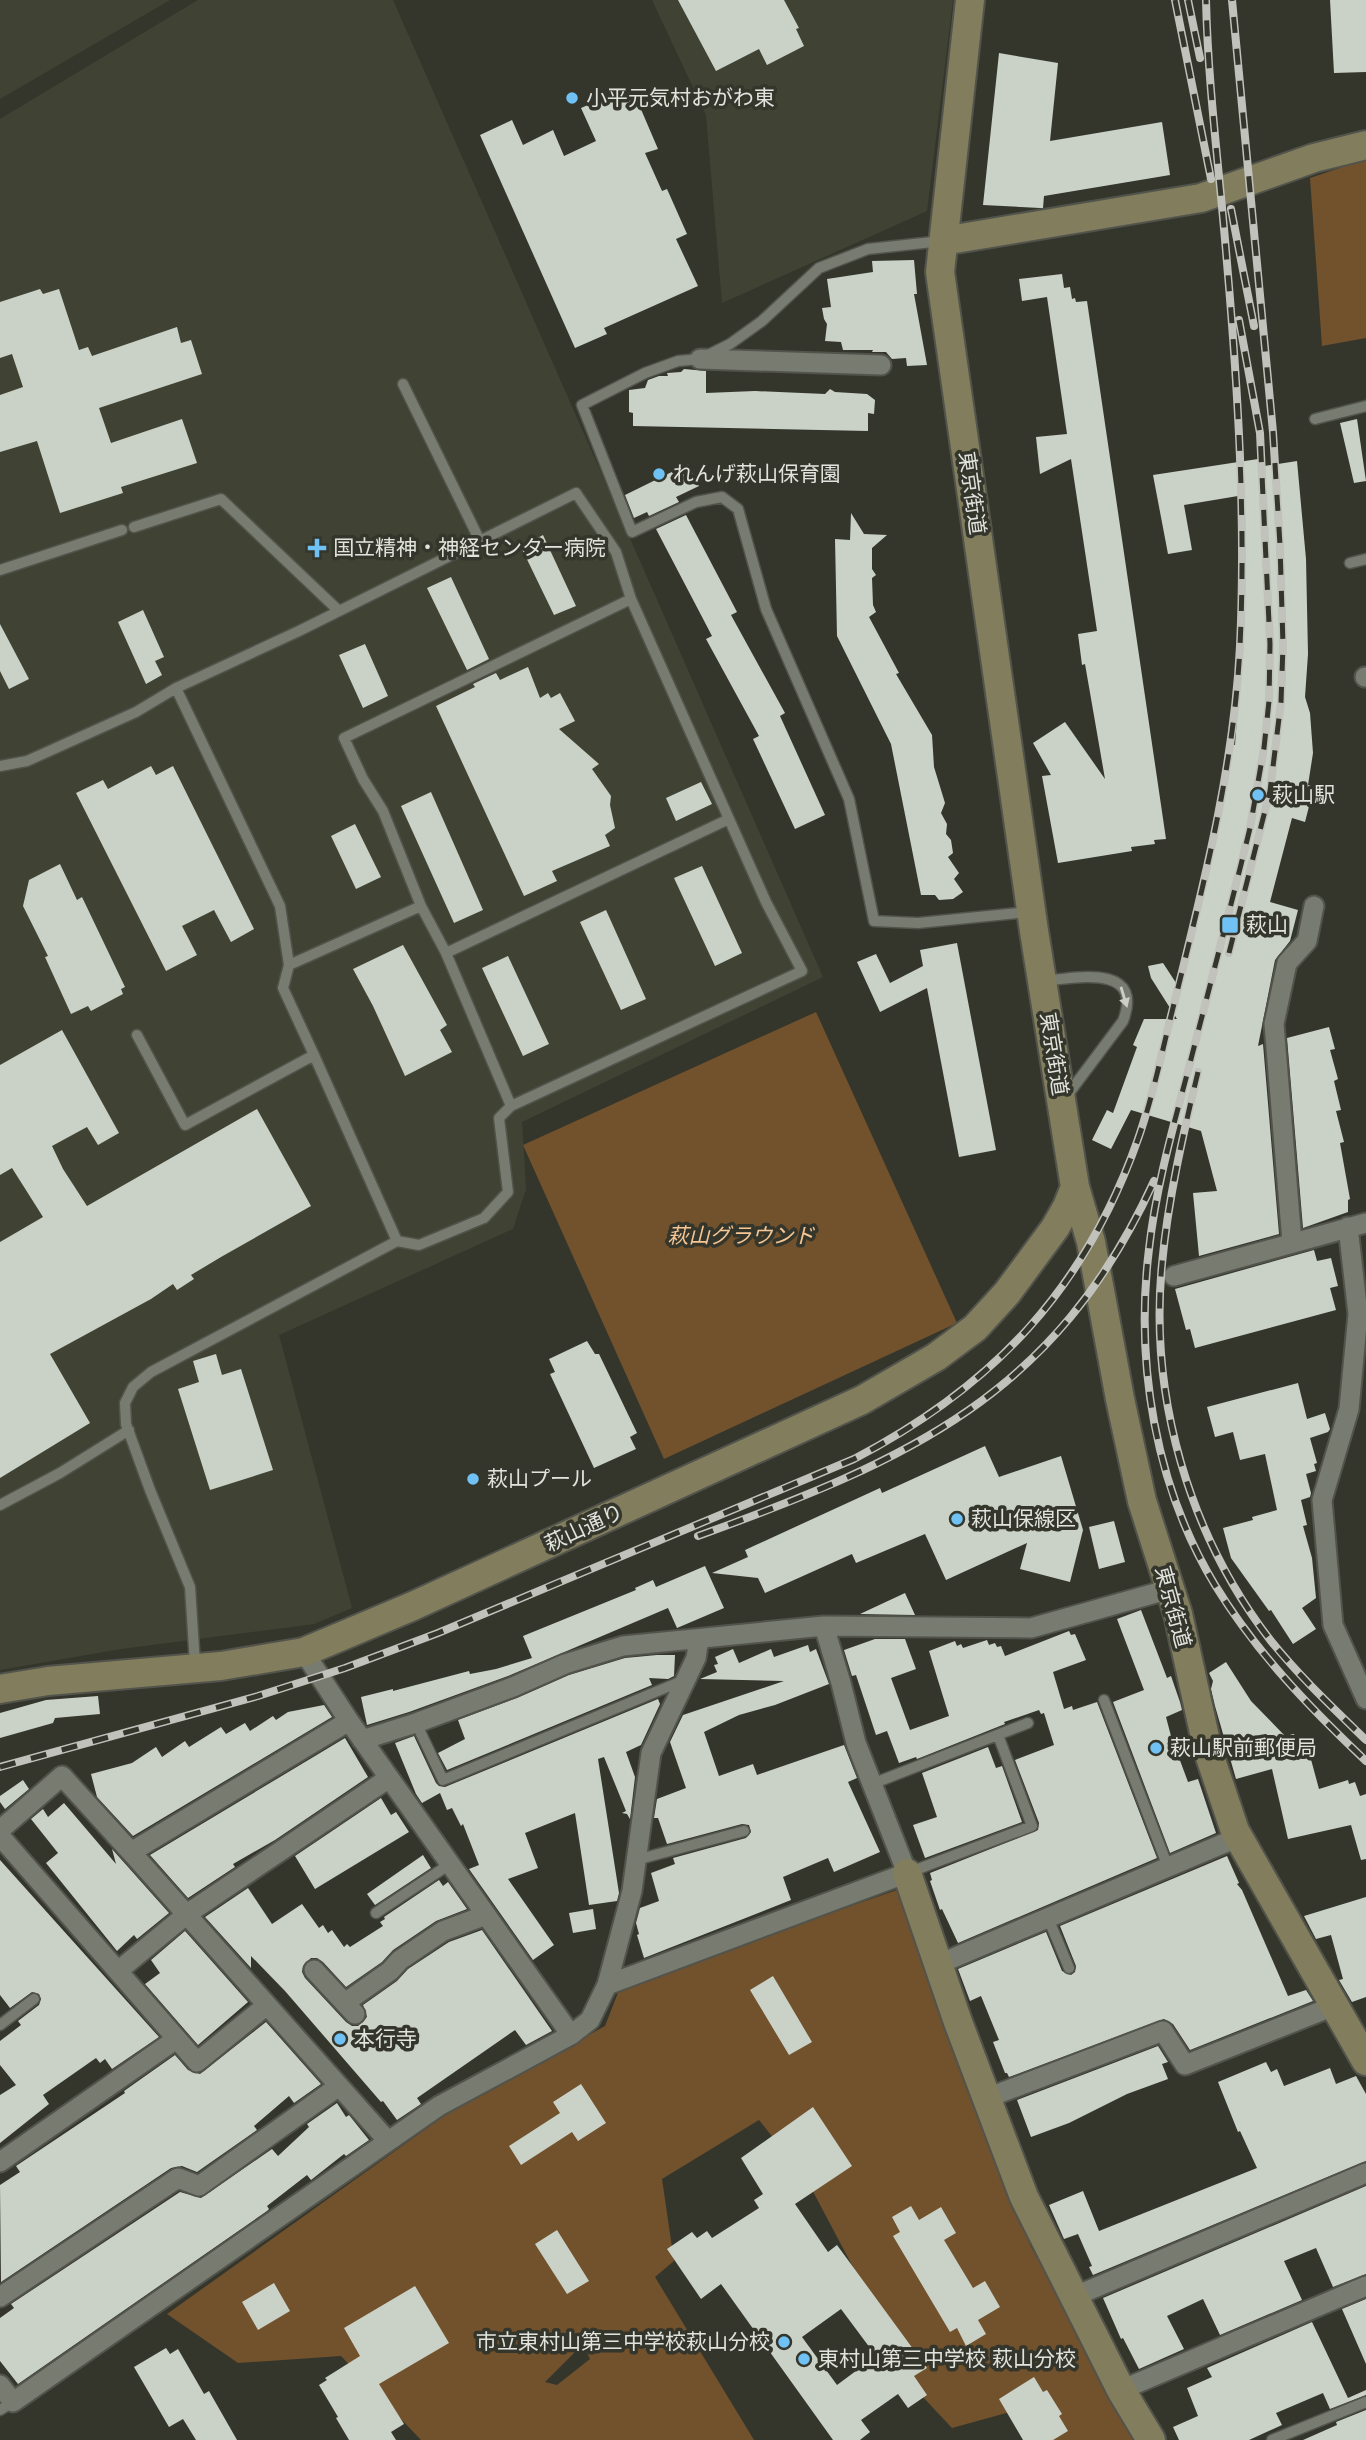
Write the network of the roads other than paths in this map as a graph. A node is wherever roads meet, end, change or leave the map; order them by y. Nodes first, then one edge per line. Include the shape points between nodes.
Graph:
1 (970, 0) edge
2 (1366, 145) edge
3 (943, 241) junction
4 (700, 359) junction
5 (881, 365) dead end
6 (403, 384) dead end
7 (1366, 406) edge
8 (1315, 419) dead end
9 (134, 527) dead end
10 (122, 530) dead end
11 (480, 541) junction
12 (1366, 559) edge
13 (1350, 563) dead end
14 (0, 570) edge
15 (631, 599) junction
16 (339, 611) junction
17 (176, 688) junction
18 (0, 766) edge
19 (729, 819) junction
20 (421, 906) junction
21 (1314, 906) dead end
22 (1031, 912) junction
23 (446, 953) junction
24 (289, 965) junction
25 (1043, 981) junction
26 (137, 1035) dead end
27 (314, 1055) junction
28 (1062, 1101) junction
29 (511, 1106) junction
30 (1074, 1187) junction
31 (1357, 1225) edge
32 (397, 1241) junction
33 (1292, 1242) junction
34 (1174, 1276) dead end
35 (129, 1430) junction
36 (0, 1505) edge
37 (1170, 1589) junction
38 (824, 1626) junction
39 (699, 1639) junction
40 (304, 1652) junction
41 (196, 1668) junction
42 (686, 1679) junction
43 (0, 1689) edge
44 (1366, 1699) edge
45 (1104, 1700) dead end
46 (349, 1721) junction
47 (416, 1723) junction
48 (1028, 1723) dead end
49 (998, 1735) junction
50 (362, 1740) junction
51 (389, 1778) junction
52 (872, 1784) junction
53 (0, 1830) edge
54 (744, 1831) dead end
55 (0, 1836) edge
56 (1239, 1838) junction
57 (131, 1852) junction
58 (636, 1861) junction
59 (450, 1864) junction
60 (1168, 1867) junction
61 (906, 1873) junction
62 (376, 1913) dead end
63 (187, 1914) junction
64 (486, 1915) junction
65 (1048, 1918) junction
66 (939, 1964) junction
67 (1069, 1968) dead end
68 (314, 1970) dead end
69 (118, 1971) junction
70 (607, 1985) junction
71 (34, 1999) dead end
72 (267, 2005) junction
73 (1334, 2006) junction
74 (0, 2025) edge
75 (571, 2035) junction
76 (175, 2040) junction
77 (1366, 2061) edge
78 (339, 2086) junction
79 (987, 2098) junction
80 (388, 2141) junction
81 (0, 2162) edge
82 (1366, 2173) edge
83 (1366, 2286) edge
84 (0, 2297) edge
85 (1073, 2297) junction
86 (0, 2385) edge
87 (1121, 2390) junction
88 (1366, 2402) edge
89 (6, 2406) edge
90 (1151, 2440) edge
91 (1272, 2440) edge

1 - 3 street, 東京街道
2 - 3 street via 1314,158 1201,198
3 - 4 lane via 868,249 819,268 762,321
3 - 22 street, 東京街道 via 940,272
4 - 5 street
4 - 22 lane via 645,373 582,405 632,532 696,502 722,497 738,509 766,609 849,799 874,921 918,923
6 - 11 lane
7 - 8 lane
9 - 16 lane via 221,499
10 - 14 lane
11 - 15 lane via 576,494 615,552
11 - 16 lane
12 - 13 lane
15 - 19 lane
15 - 20 lane via 344,738 383,811
16 - 17 lane
17 - 18 lane via 136,712 27,761
17 - 24 lane via 280,906
19 - 23 lane
19 - 29 lane via 802,971
20 - 23 lane
20 - 24 lane
21 - 33 street via 1307,941 1287,963 1274,1024
22 - 25 street, 東京街道
23 - 29 lane
24 - 27 lane via 283,988
25 - 28 street, 東京街道
25 -> 28 lane via 1112,978 1126,997 1123,1021
26 - 27 lane via 185,1125
27 - 32 lane
28 - 30 street, 東京街道
29 - 32 lane via 499,1118 508,1192 484,1218 419,1245
30 - 37 street, 東京街道 via 1091,1242 1142,1501
30 - 40 street, 萩山通り via 1055,1228 1007,1293 975,1328 908,1375 426,1601
31 - 33 street
31 - 44 street via 1358,1314 1349,1409 1322,1500 1333,1625
32 - 35 lane via 151,1372 133,1387 125,1403
33 - 34 street
35 - 36 lane
35 - 41 lane via 190,1587
37 - 38 street via 1031,1628
37 - 56 street, 東京街道 via 1208,1751
38 - 39 street
38 - 52 street
39 - 42 street
39 - 47 street via 623,1646
40 - 41 street, 萩山通り
40 - 46 street
41 - 43 street, 萩山通り
42 - 47 lane via 443,1780
42 - 58 street via 651,1753
45 - 60 lane
46 - 50 street
46 - 57 street
47 - 50 street
48 - 49 lane
49 - 52 lane
49 - 61 lane via 1031,1826
50 - 51 street
51 - 59 street
51 - 63 street
52 - 61 street
53 - 57 street via 62,1776
54 - 58 lane
55 - 69 street
56 - 60 street
56 - 73 street, 東京街道
57 - 63 street
58 - 70 street
59 - 62 lane
59 - 64 street
60 - 65 street
61 - 66 street
61 - 70 street
63 - 69 street
63 - 72 street
64 - 68 street via 443,1931 400,1960 350,2008
64 - 75 street
65 - 66 street
65 - 67 lane
66 - 79 street
69 - 76 street
70 - 75 street via 590,2020
71 - 74 lane
72 - 76 street via 197,2063
72 - 78 street
73 - 77 street, 東京街道
73 - 79 street via 1185,2065 1163,2031
75 - 80 street via 439,2106
76 - 81 street
78 - 80 street
78 - 84 street via 199,2186 178,2178
79 - 85 street via 1024,2197
80 - 89 street
82 - 85 street
83 - 87 street
85 - 87 street
86 - 89 street
87 - 90 street
88 - 91 lane

